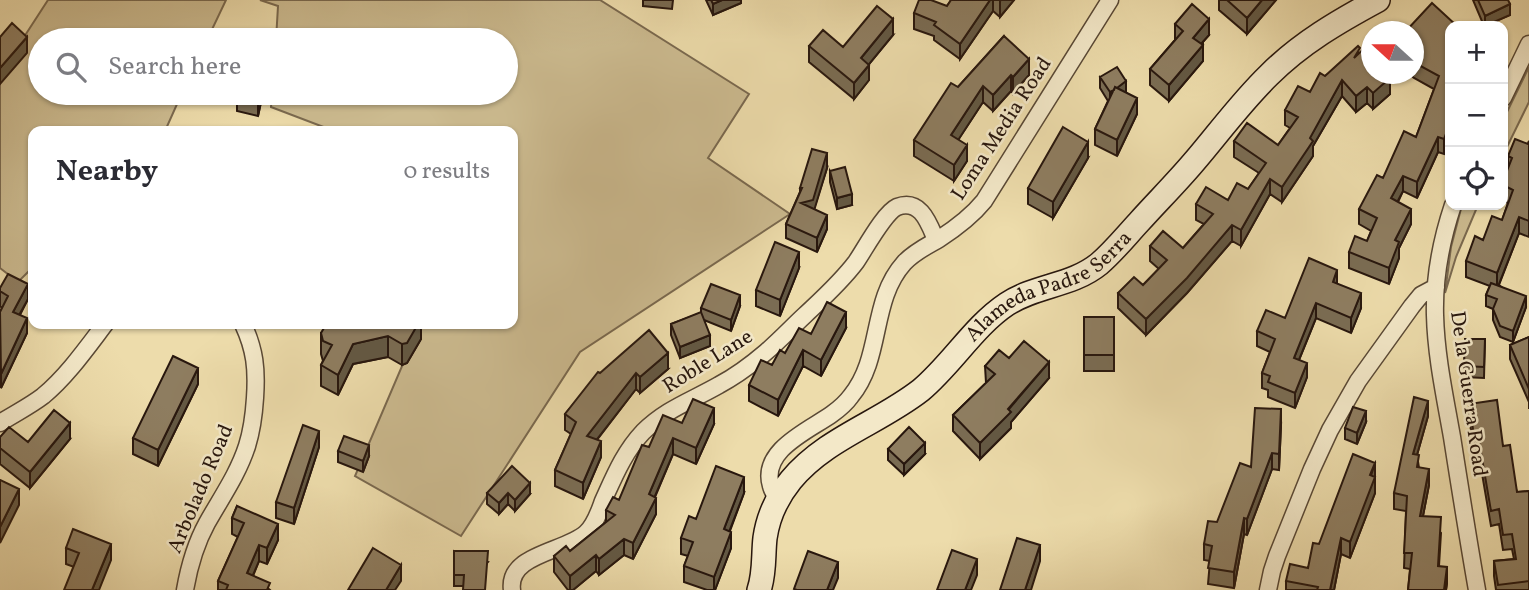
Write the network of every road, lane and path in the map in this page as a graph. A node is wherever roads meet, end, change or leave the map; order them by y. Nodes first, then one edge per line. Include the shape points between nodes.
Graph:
1 (1110, 0) edge
2 (1378, 0) edge
3 (1529, 44) edge
4 (1508, 88) edge
5 (1451, 210) edge
6 (936, 240) junction
7 (1436, 287) junction
8 (101, 329) edge
9 (245, 329) edge
10 (0, 423) edge
11 (778, 500) junction
12 (185, 590) edge
13 (512, 590) edge
14 (759, 590) edge
15 (1268, 590) edge
16 (1477, 590) edge

1 - 6 street, Loma Media Road via 984,201 965,221
2 - 11 street, Alameda Padre Serra via 1322,32 1268,76 1099,264 1083,275 1005,306 923,388 812,459
3 - 4 street
5 - 7 street, De la Guerra Road
6 - 11 street, Loma Media Road via 913,255 894,276 857,389 834,413 796,436 775,456 770,485
6 - 13 street, Roble Lane via 921,211 905,206 894,209 839,283 767,352 719,385 665,413 642,434 624,458 589,529 520,566 513,575
7 - 15 street via 1412,306 1346,399 1312,469 1274,563
7 - 16 street, De la Guerra Road via 1436,338
8 - 10 street via 50,389
9 - 12 street, Arbolado Road via 256,361 247,446 205,526
11 - 14 street, Alameda Padre Serra via 768,523

